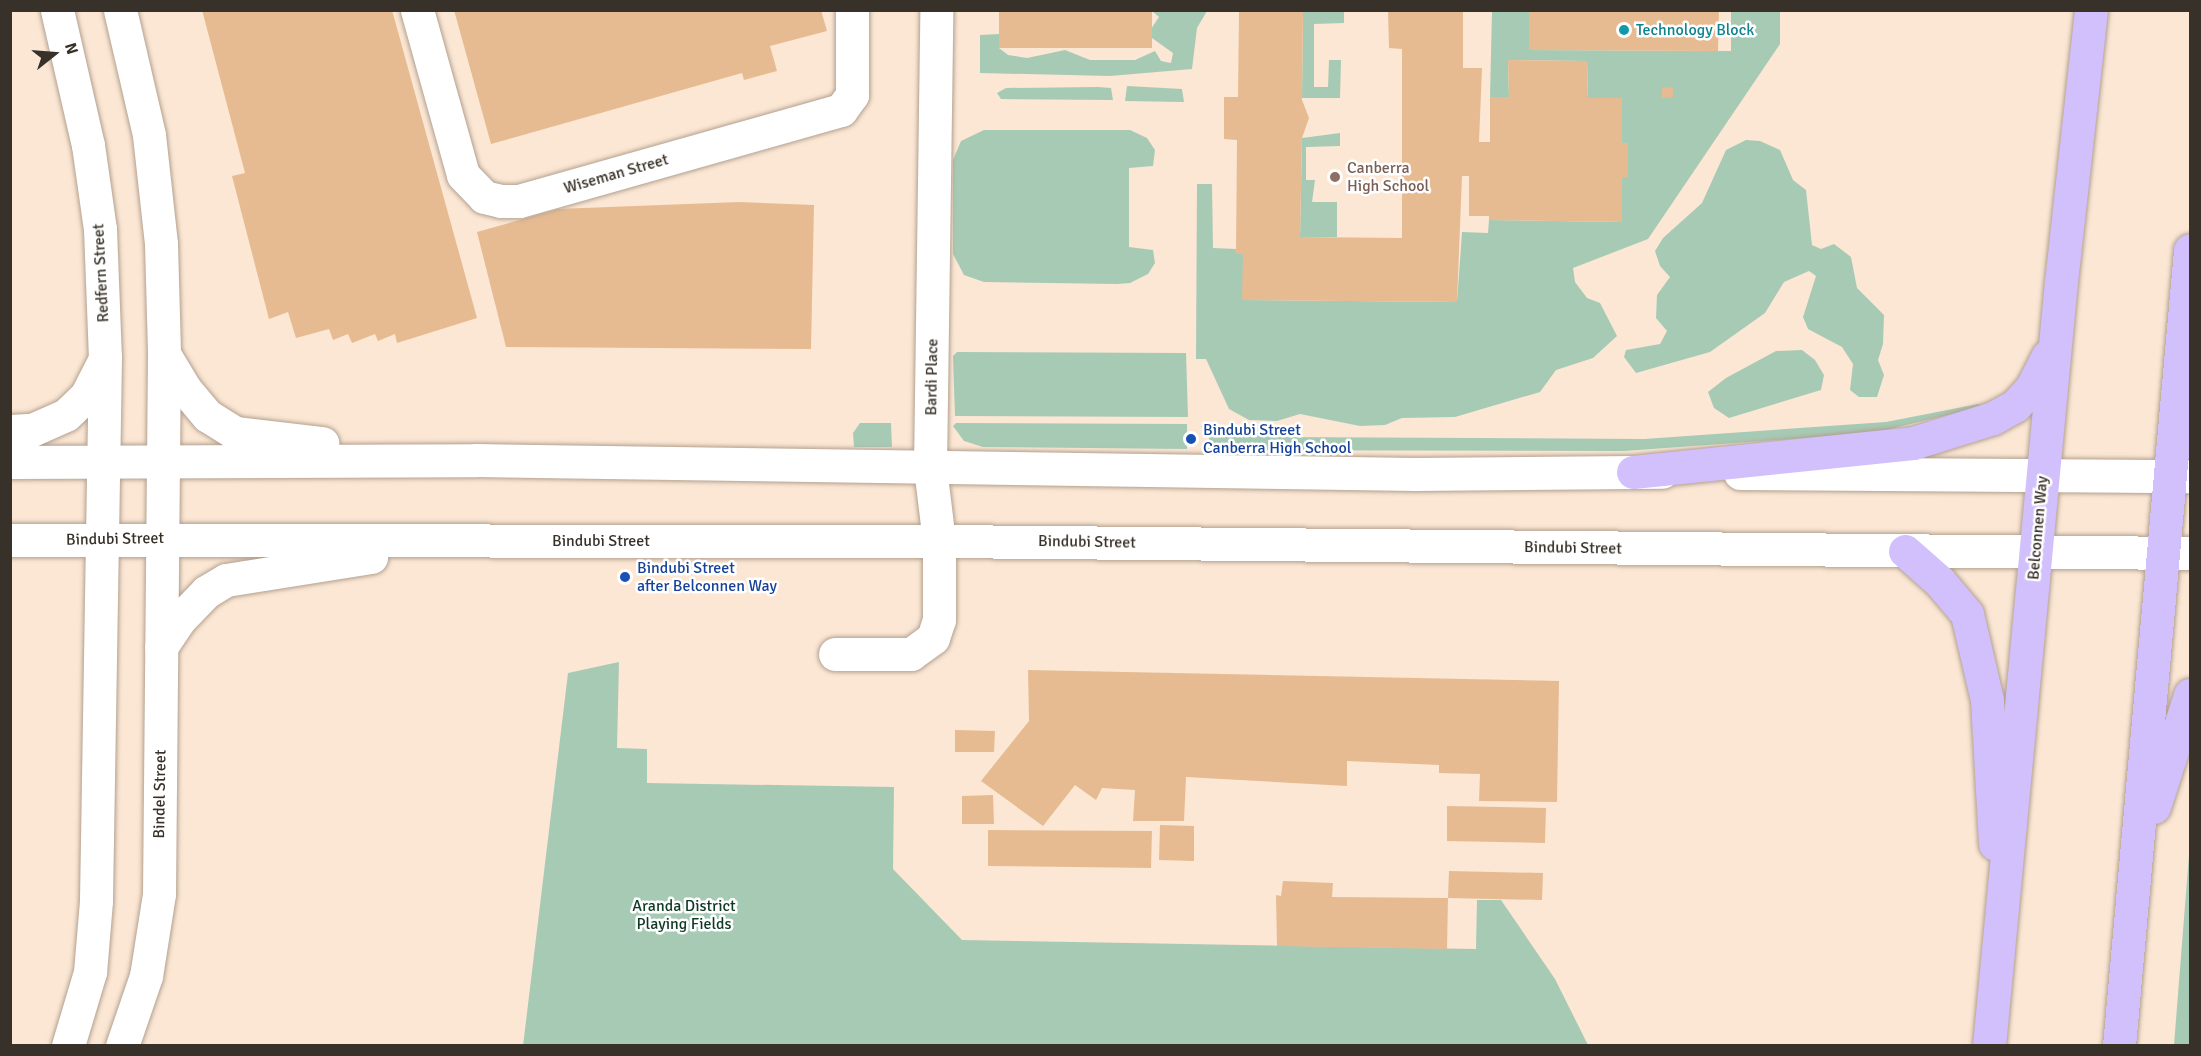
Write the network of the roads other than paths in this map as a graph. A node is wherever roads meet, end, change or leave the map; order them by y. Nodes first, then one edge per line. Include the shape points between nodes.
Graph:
1 (57, 10) edge
2 (120, 10) edge
3 (417, 10) edge
4 (852, 10) edge
5 (936, 10) edge
6 (2091, 10) edge
7 (2190, 250) edge
8 (2189, 299) edge
9 (2055, 339) junction
10 (164, 354) junction
11 (105, 357) junction
12 (10, 431) edge
13 (476, 460) junction
14 (163, 461) junction
15 (10, 462) edge
16 (102, 462) junction
17 (930, 468) junction
18 (1633, 472) junction
19 (2043, 474) junction
20 (2180, 476) edge
21 (162, 538) junction
22 (101, 539) junction
23 (10, 540) edge
24 (492, 541) junction
25 (939, 541) junction
26 (1905, 551) junction
27 (2177, 552) edge
28 (2036, 554) junction
29 (161, 647) junction
30 (835, 654) dead end
31 (2190, 695) edge
32 (2135, 866) junction
33 (2002, 926) junction
34 (68, 1046) edge
35 (122, 1046) edge
36 (1989, 1046) edge
37 (2119, 1046) edge

1 - 11 main road, Redfern Street via 88,145 97,208
2 - 10 main road via 148,135 161,244
3 - 4 main road, Wiseman Street via 463,175 484,197 519,201 842,110 852,95
5 - 17 main road, Bardi Place
6 - 9 main road, Belconnen Way
7 - 8 main road
8 - 20 main road
9 - 18 main road via 2040,375 2025,397 1993,418 1913,442
9 - 19 main road, Belconnen Way
10 - 13 main road via 185,389 208,416 235,434
10 - 14 main road
11 - 12 main road via 86,396 66,415 33,430
11 - 16 main road, Redfern Street
13 - 14 main road
13 - 17 main road
14 - 16 main road
14 - 21 main road
15 - 16 main road
16 - 22 main road, Redfern Street
17 - 18 main road via 1415,474
17 - 25 main road, Bardi Place
18 - 19 main road
19 - 20 main road
19 - 28 main road, Belconnen Way
20 - 27 main road
21 - 22 main road, Bindubi Street
21 - 24 main road, Bindubi Street
21 - 29 main road, Bindel Street
22 - 23 main road, Bindubi Street
22 - 34 main road via 96,901 90,972
24 - 25 main road, Bindubi Street
24 - 29 main road via 226,580 206,592 179,620
25 - 26 main road, Bindubi Street
25 - 30 main road, Bardi Place via 939,620 933,638 911,654
26 - 28 main road, Bindubi Street
26 - 33 main road via 1940,582 1967,614 1982,665 1988,700 1990,800
27 - 28 main road, Bindubi Street
27 - 32 main road
28 - 33 main road, Belconnen Way
29 - 35 main road, Bindel Street via 159,894 146,976
31 - 32 main road
32 - 37 main road
33 - 36 main road, Belconnen Way

